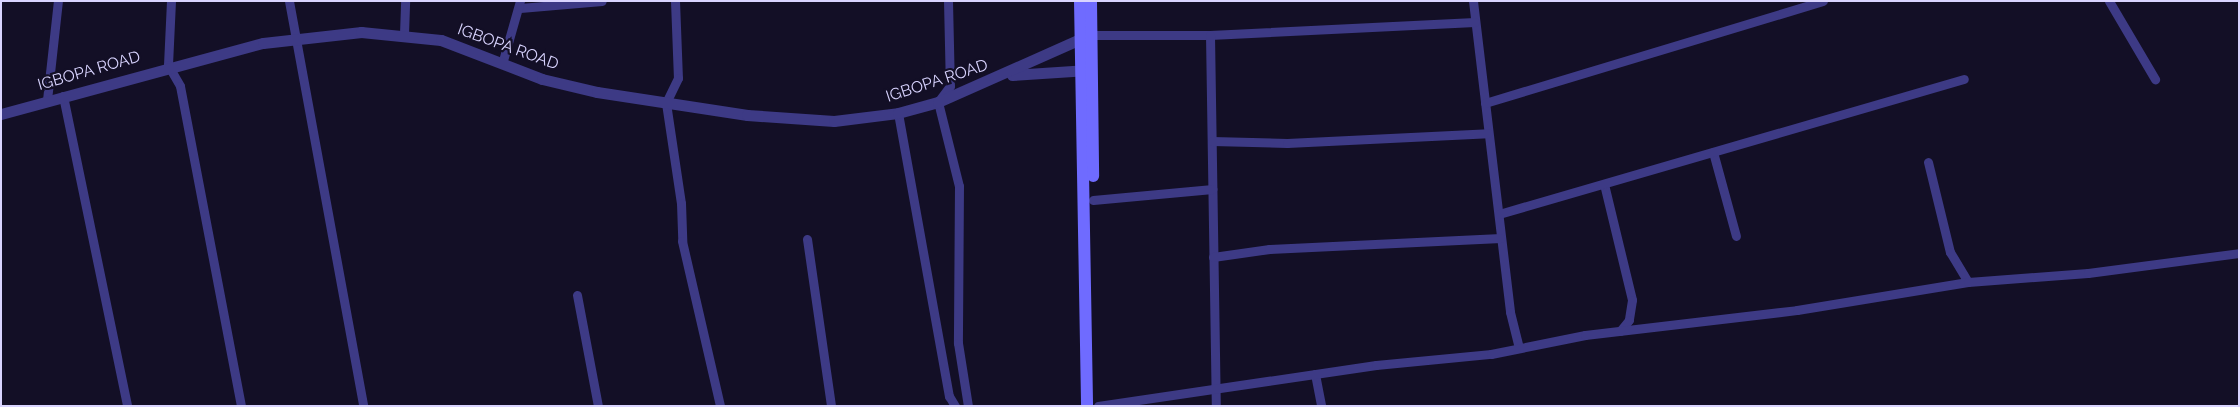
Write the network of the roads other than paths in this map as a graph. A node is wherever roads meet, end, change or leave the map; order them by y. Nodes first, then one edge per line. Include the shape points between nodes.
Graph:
1 (58, 1) edge
2 (171, 1) edge
3 (289, 1) edge
4 (405, 1) edge
5 (602, 1) edge
6 (675, 1) edge
7 (948, 1) edge
8 (1080, 1) edge
9 (1091, 1) edge
10 (1473, 1) edge
11 (1823, 1) edge
12 (2109, 1) edge
13 (520, 5) edge
14 (1475, 22) junction
15 (404, 34) junction
16 (1210, 35) junction
17 (1086, 36) junction
18 (292, 37) junction
19 (502, 64) junction
20 (168, 65) junction
21 (1087, 70) junction
22 (1005, 76) junction
23 (1964, 79) dead end
24 (2155, 79) dead end
25 (63, 96) junction
26 (47, 100) junction
27 (938, 102) junction
28 (666, 103) junction
29 (1485, 103) junction
30 (898, 113) junction
31 (1, 114) edge
32 (1488, 133) junction
33 (1212, 142) junction
34 (1713, 152) junction
35 (1928, 162) dead end
36 (1604, 184) junction
37 (1212, 189) junction
38 (1093, 200) junction
39 (1499, 214) junction
40 (1736, 236) dead end
41 (1502, 238) junction
42 (807, 239) dead end
43 (2239, 253) edge
44 (1213, 257) junction
45 (1968, 282) junction
46 (577, 295) dead end
47 (1620, 331) junction
48 (1519, 347) junction
49 (1315, 374) junction
50 (1214, 387) junction
51 (127, 406) edge
52 (241, 406) edge
53 (363, 406) edge
54 (598, 406) edge
55 (720, 406) edge
56 (831, 406) edge
57 (955, 406) edge
58 (968, 406) edge
59 (1087, 406) edge
60 (1096, 406) edge
61 (1216, 406) edge
62 (1321, 406) edge

1 - 26 street
2 - 20 street
3 - 18 street
4 - 15 street
5 - 13 street
6 - 28 street via 678,78
7 - 27 street via 950,86
8 - 17 main road
9 - 17 main road
10 - 14 street
11 - 29 street
12 - 24 street
13 - 19 street
14 - 16 street
14 - 29 street
15 - 18 street, IGBOPA ROAD
15 - 19 street, IGBOPA ROAD via 441,40
16 - 17 street
16 - 33 street
17 - 21 main road
17 - 22 street
18 - 20 street, IGBOPA ROAD
18 - 53 street
19 - 28 street, IGBOPA ROAD via 597,92
20 - 25 street, IGBOPA ROAD
20 - 52 street via 180,86
21 - 22 street
21 - 38 main road
21 - 59 main road
22 - 27 street, IGBOPA ROAD
23 - 34 street
25 - 26 street, IGBOPA ROAD
25 - 51 street
26 - 31 street, IGBOPA ROAD
27 - 30 street, IGBOPA ROAD
27 - 58 street via 959,186 958,343
28 - 30 street, IGBOPA ROAD via 834,121
28 - 55 street via 682,203 682,241
29 - 32 street
30 - 57 street via 949,396
32 - 33 street via 1287,143
32 - 39 street
33 - 37 street
34 - 36 street
34 - 40 street
35 - 45 street via 1950,252
36 - 39 street
36 - 47 street via 1632,300 1629,320
37 - 38 street
37 - 44 street
38 - 60 main road
39 - 41 street
41 - 44 street via 1269,249
41 - 48 street via 1512,328
42 - 56 street
43 - 45 street via 2088,273
44 - 50 street
45 - 47 street via 1797,310
46 - 54 street
47 - 48 street
48 - 49 street
49 - 50 street
49 - 62 street
50 - 60 street
50 - 61 street

